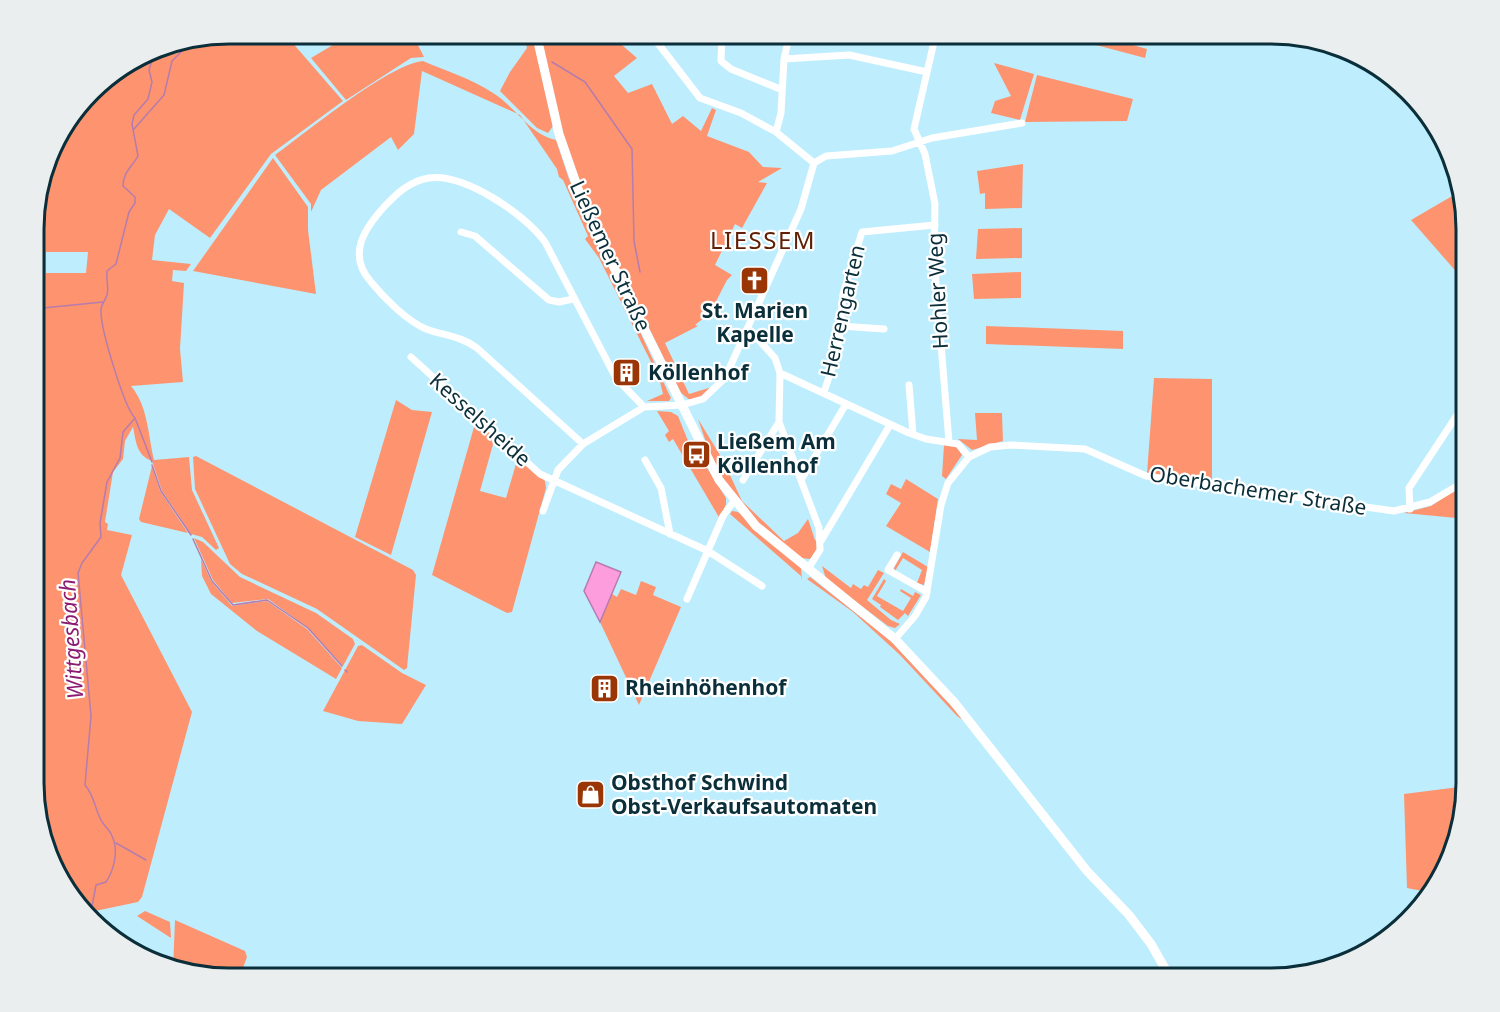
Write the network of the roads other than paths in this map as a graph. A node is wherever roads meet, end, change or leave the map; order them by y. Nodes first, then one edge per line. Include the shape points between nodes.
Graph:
1 (538, 43) edge
2 (658, 43) edge
3 (722, 43) edge
4 (788, 43) edge
5 (934, 43) edge
6 (784, 59) junction
7 (927, 72) junction
8 (780, 89) junction
9 (1023, 123) dead end
10 (914, 129) junction
11 (776, 132) junction
12 (921, 142) junction
13 (904, 148) junction
14 (814, 163) junction
15 (935, 225) junction
16 (460, 232) dead end
17 (573, 299) junction
18 (840, 326) junction
19 (749, 329) junction
20 (884, 329) dead end
21 (411, 357) dead end
22 (780, 373) junction
23 (909, 385) dead end
24 (824, 392) junction
25 (846, 404) junction
26 (682, 405) junction
27 (644, 407) junction
28 (1456, 417) edge
29 (779, 422) junction
30 (890, 425) junction
31 (913, 434) junction
32 (949, 442) junction
33 (583, 444) junction
34 (969, 457) junction
35 (645, 460) dead end
36 (552, 480) junction
37 (743, 480) dead end
38 (801, 480) junction
39 (1456, 487) edge
40 (734, 501) junction
41 (1410, 509) junction
42 (543, 511) dead end
43 (670, 534) junction
44 (821, 541) junction
45 (708, 551) junction
46 (897, 555) dead end
47 (808, 569) junction
48 (762, 586) dead end
49 (927, 592) junction
50 (687, 599) dead end
51 (895, 639) junction
52 (1164, 968) edge

1 - 26 street, Ließemer Straße via 571,174
2 - 11 street via 700,98 741,113
3 - 8 street via 721,61 731,69
4 - 6 street
5 - 7 street
6 - 7 street via 849,55
6 - 8 street
7 - 10 street
8 - 11 street via 781,113
9 - 12 street
10 - 12 street, Hohler Weg
10 - 13 street
11 - 14 street
12 - 13 street
12 - 15 street, Hohler Weg via 933,187
13 - 14 street via 826,156
14 - 19 street via 801,209
15 - 18 street, Herrengarten via 862,232 843,294
15 - 32 street, Hohler Weg via 935,280
16 - 17 street via 475,236 549,300
17 - 27 street via 616,378
17 - 33 street via 545,242 532,225 457,180 428,178 405,187 369,224 359,245 360,266 366,275 416,324 467,341
18 - 20 street
18 - 24 street, Herrengarten via 838,350
19 - 22 street via 776,358
19 - 26 street via 725,378 703,399
21 - 36 street, Kesselsheide via 540,474
22 - 24 street
22 - 29 street
23 - 31 street
24 - 25 street
25 - 30 street
25 - 38 street
26 - 27 street
26 - 40 street, Ließemer Straße via 702,449
27 - 33 street
28 - 41 street via 1409,488
29 - 37 street
29 - 38 street
30 - 31 street
30 - 44 street
31 - 32 street
32 - 34 street via 958,444
33 - 36 street via 565,460
34 - 41 street, Oberbachemer Straße via 1002,445 1085,449 1146,476 1394,511
34 - 49 street via 944,491
35 - 43 street via 661,488
36 - 42 street
36 - 43 street, Kesselsheide
38 - 44 street
39 - 41 street
40 - 45 street
40 - 47 street, Ließemer Straße via 775,543
43 - 45 street, Kesselsheide
44 - 47 street via 818,557
45 - 48 street, Kesselsheide
45 - 50 street
46 - 49 street via 888,570
47 - 51 street, Ließemer Straße
49 - 51 street via 915,616
51 - 52 street, Ließemer Straße via 972,724 1087,871 1129,915

